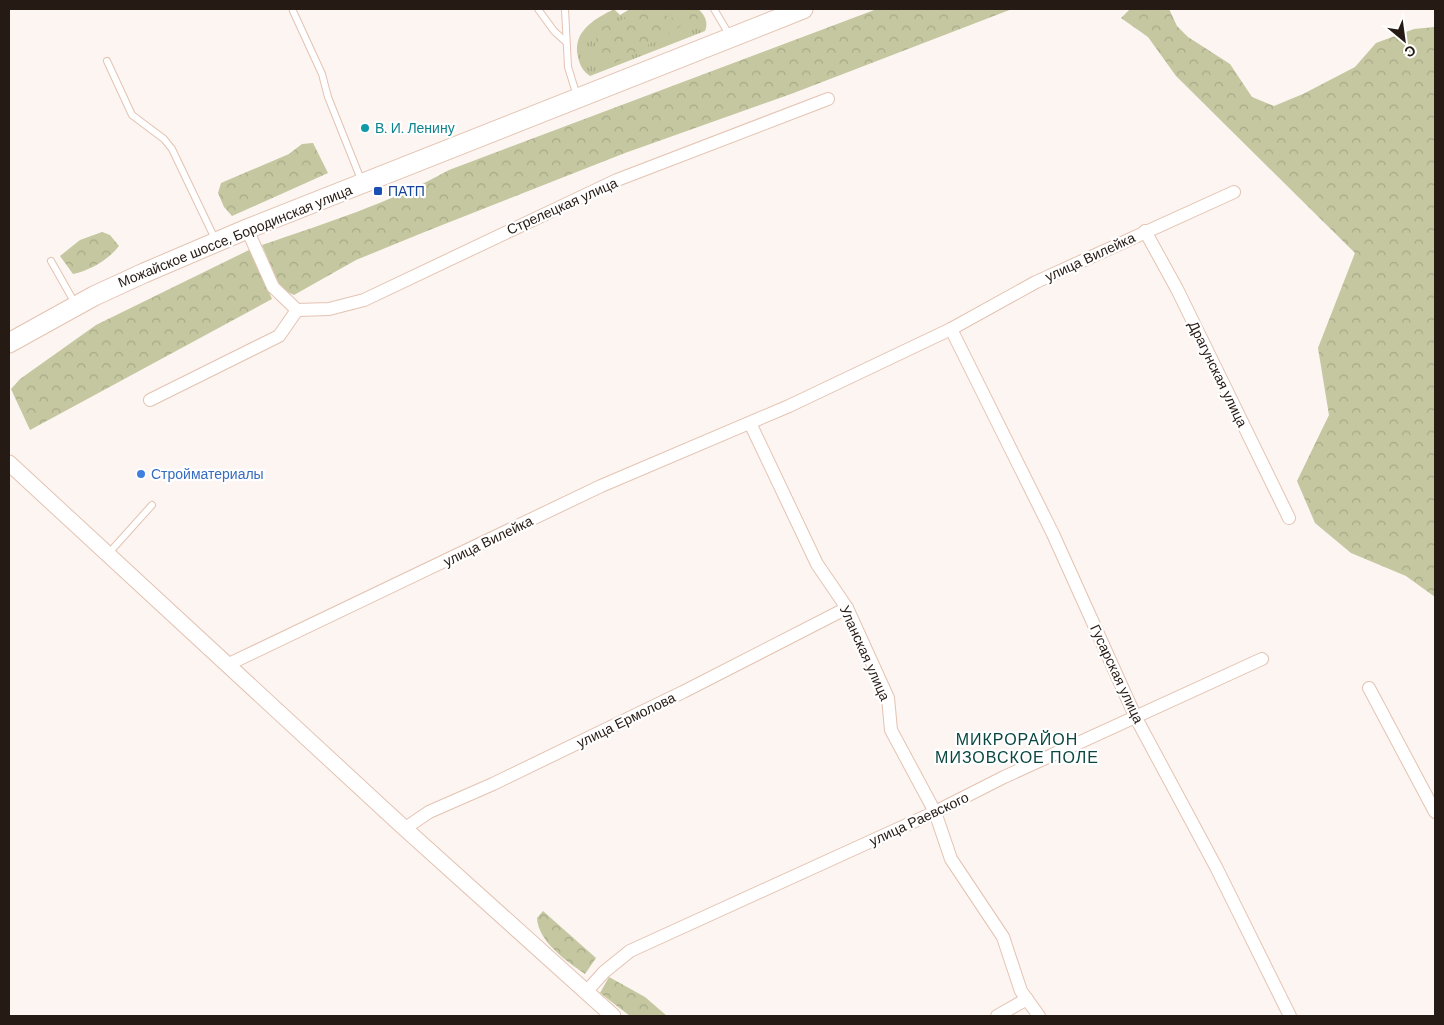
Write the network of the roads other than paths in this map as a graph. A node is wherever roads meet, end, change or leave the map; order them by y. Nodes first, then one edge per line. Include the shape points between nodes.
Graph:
1 (538, 9) edge
2 (565, 9) edge
3 (714, 9) edge
4 (802, 9) edge
5 (293, 11) dead end
6 (730, 37) junction
7 (566, 42) junction
8 (107, 62) dead end
9 (578, 98) junction
10 (828, 99) dead end
11 (363, 183) junction
12 (1234, 192) dead end
13 (247, 229) junction
14 (1145, 231) junction
15 (216, 242) junction
16 (51, 261) dead end
17 (77, 306) junction
18 (297, 310) junction
19 (951, 329) junction
20 (9, 344) edge
21 (150, 400) dead end
22 (750, 424) junction
23 (9, 463) edge
24 (152, 505) dead end
25 (1289, 518) dead end
26 (107, 555) junction
27 (847, 608) junction
28 (1262, 659) dead end
29 (229, 664) junction
30 (1369, 688) dead end
31 (1136, 718) junction
32 (935, 812) junction
33 (1435, 812) edge
34 (404, 829) junction
35 (586, 992) junction
36 (1027, 999) junction
37 (614, 1016) edge
38 (997, 1016) edge
39 (1039, 1016) edge
40 (1290, 1016) edge

1 - 7 lane
2 - 7 lane
3 - 6 lane
4 - 6 main road, Можайское шоссе, Бородинская улица
5 - 11 lane via 322,74
6 - 9 main road, Можайское шоссе, Бородинская улица
7 - 9 lane via 568,67
8 - 15 lane via 132,115 172,149
9 - 11 main road, Можайское шоссе, Бородинская улица
10 - 18 street, Стрелецкая улица via 617,180 364,300 329,309
11 - 13 main road, Можайское шоссе, Бородинская улица
12 - 14 street, улица Вилейка
13 - 15 main road, Можайское шоссе, Бородинская улица
13 - 18 street via 272,287
14 - 19 street, улица Вилейка via 1036,282
14 - 25 street, Драгунская улица via 1182,298
15 - 17 main road, Можайское шоссе, Бородинская улица via 129,279
16 - 17 lane
17 - 20 main road, Можайское шоссе, Бородинская улица
18 - 21 street via 278,336
19 - 22 street, улица Вилейка
19 - 31 street, Гусарская улица via 1053,534
22 - 27 street, Уланская улица via 817,564
22 - 29 street, улица Вилейка via 601,486
23 - 26 street
24 - 26 lane
26 - 29 street
27 - 32 street, Уланская улица via 888,698 891,730
27 - 34 street, улица Ермолова via 675,696 429,812
28 - 31 street, улица Раевского
29 - 34 street
30 - 33 street
31 - 32 street, улица Раевского
31 - 40 street, Гусарская улица via 1212,859
32 - 35 street, улица Раевского via 630,951 613,963
32 - 36 street, Уланская улица via 951,859 1003,937 1021,992
34 - 35 street
35 - 37 street
36 - 38 street
36 - 39 street, Уланская улица

